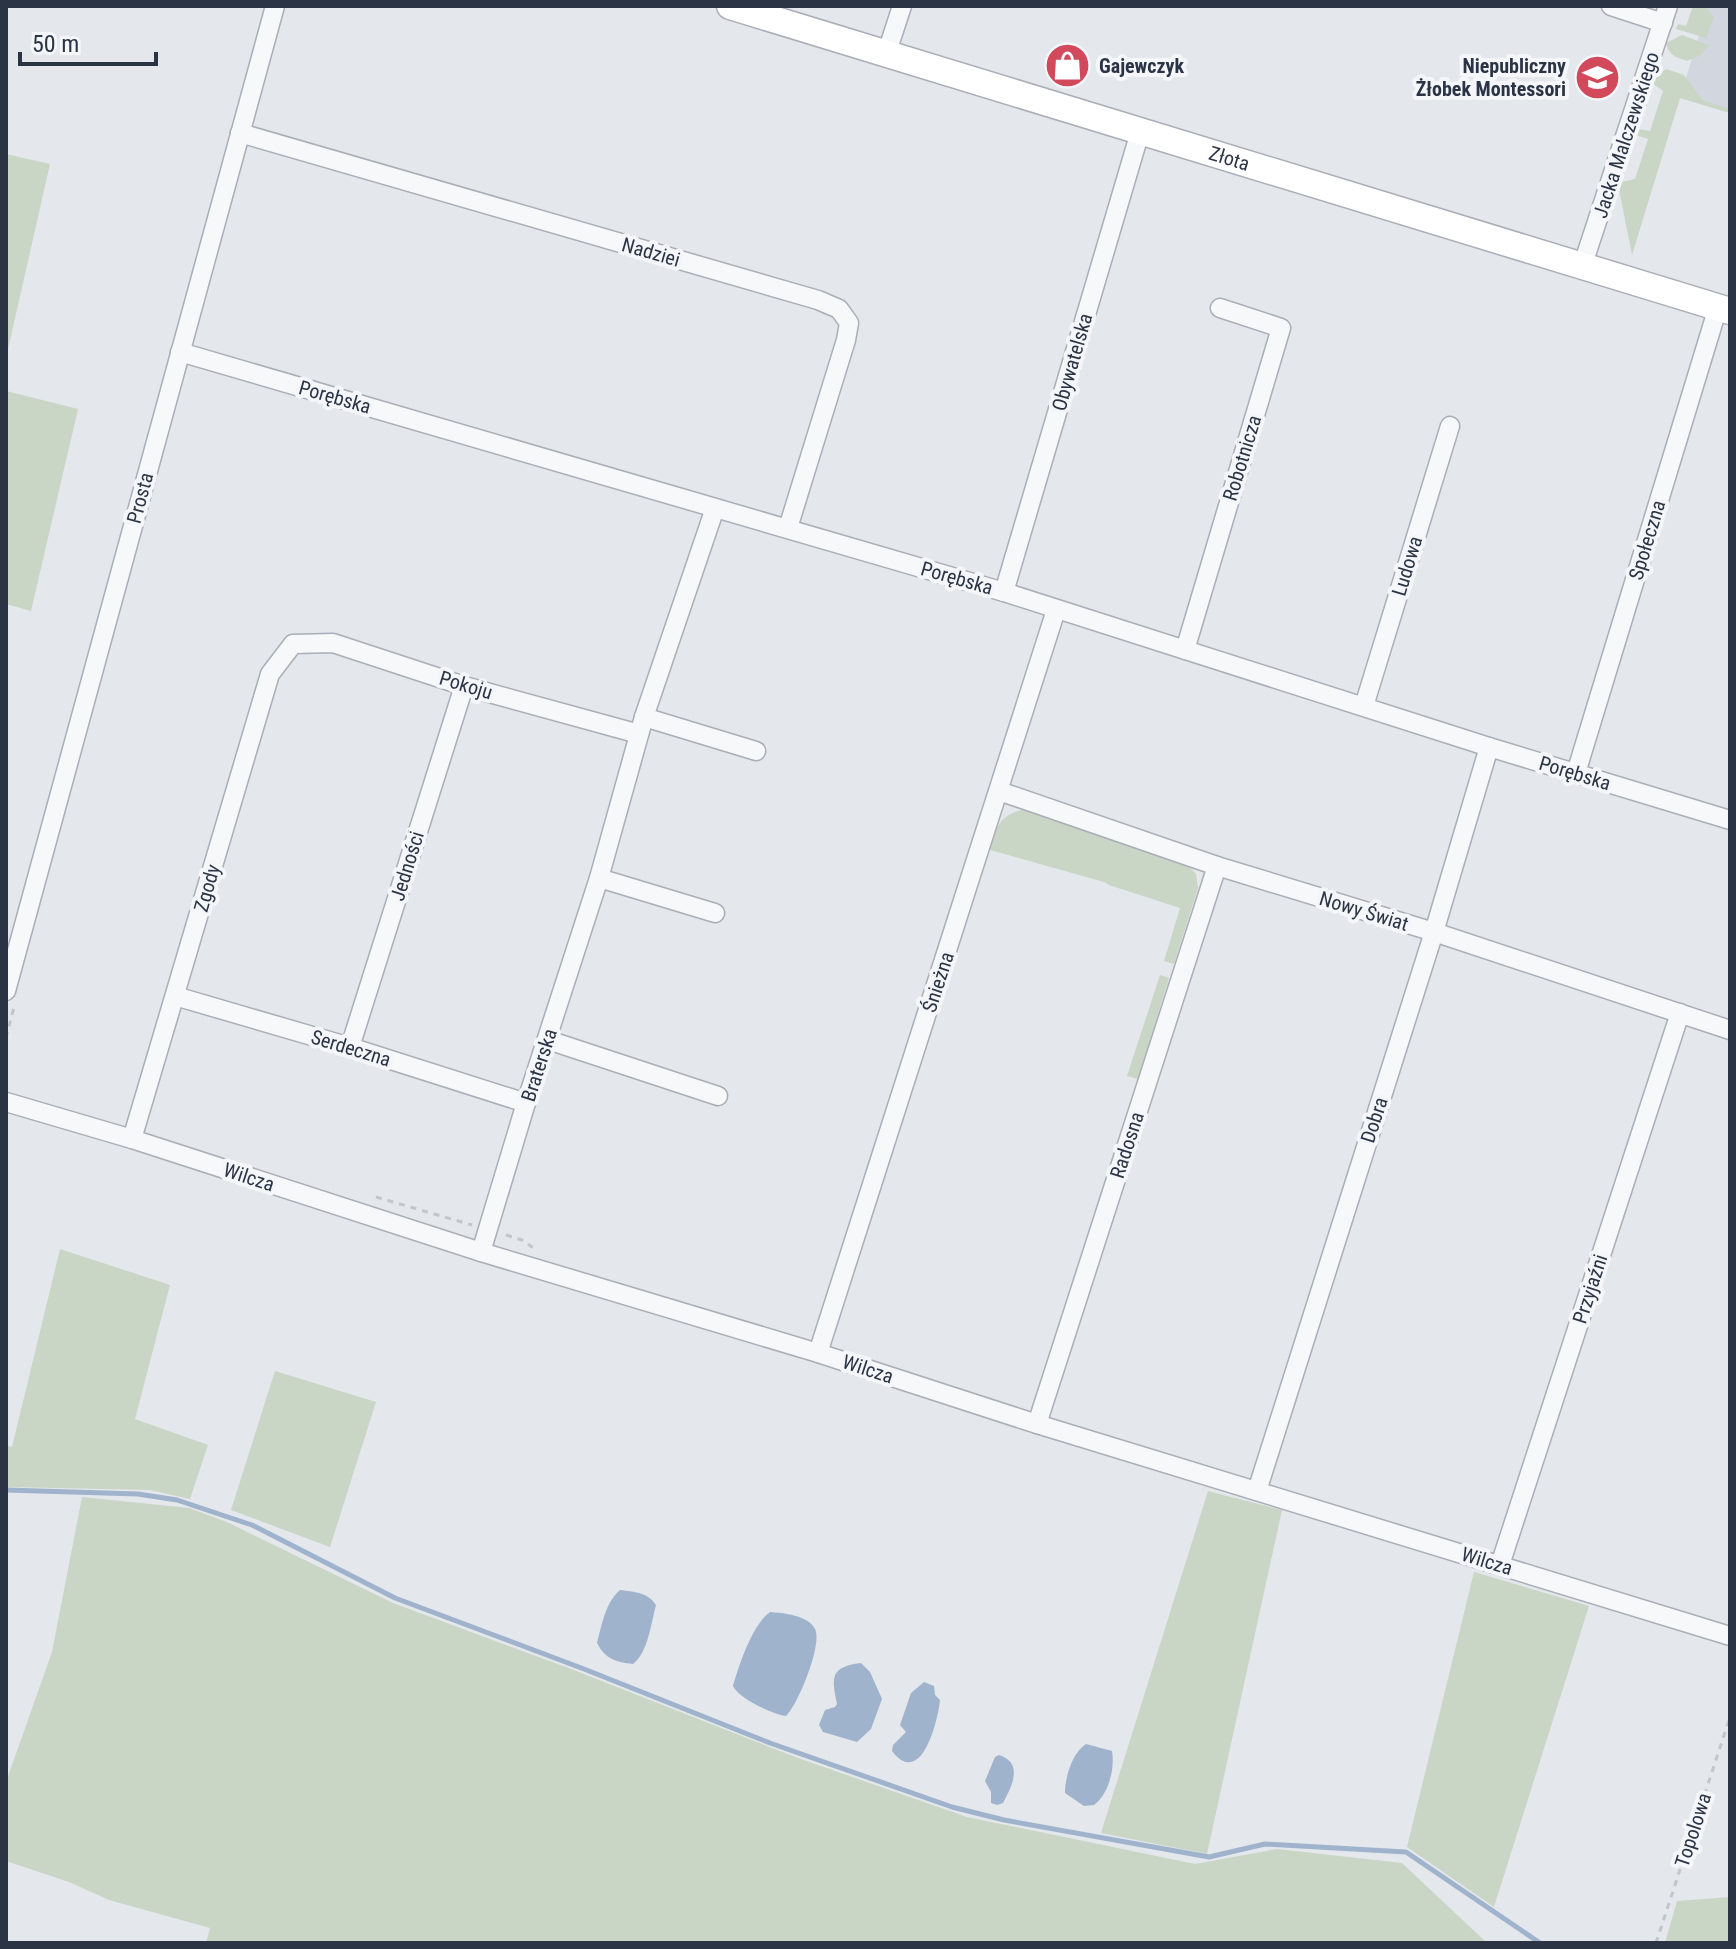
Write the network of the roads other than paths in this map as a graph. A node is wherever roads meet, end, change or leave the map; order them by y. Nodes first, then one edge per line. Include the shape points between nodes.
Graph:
1 (275, 6) edge
2 (730, 6) edge
3 (902, 6) edge
4 (1611, 6) edge
5 (1665, 14) edge
6 (886, 55) junction
7 (1140, 132) junction
8 (240, 133) junction
9 (1583, 264) junction
10 (1220, 308) dead end
11 (1724, 309) edge
12 (180, 352) junction
13 (1450, 426) dead end
14 (715, 508) junction
15 (788, 528) junction
16 (1004, 592) junction
17 (1056, 610) junction
18 (293, 644) joint
19 (1185, 650) junction
20 (464, 686) junction
21 (1364, 706) junction
22 (641, 726) junction
23 (1489, 747) junction
24 (756, 751) dead end
25 (1576, 773) junction
26 (999, 791) junction
27 (1730, 820) edge
28 (1217, 866) junction
29 (599, 878) junction
30 (715, 913) dead end
31 (1434, 932) junction
32 (6, 991) edge
33 (175, 996) junction
34 (1680, 1013) junction
35 (1730, 1030) edge
36 (548, 1040) junction
37 (350, 1047) junction
38 (718, 1096) dead end
39 (6, 1102) edge
40 (526, 1103) junction
41 (132, 1139) junction
42 (481, 1252) junction
43 (818, 1353) junction
44 (1037, 1424) junction
45 (1257, 1491) junction
46 (1500, 1565) junction
47 (1730, 1636) edge

1 - 8 street, Prosta
2 - 6 street, Złota
3 - 6 street
4 - 5 street
5 - 9 street, Jacka Malczewskiego
6 - 7 street, Złota
7 - 9 street, Złota
7 - 16 street, Obywatelska
8 - 12 street, Prosta
8 - 15 street, Nadziei via 839,309 849,323 846,340
9 - 11 street, Złota
10 - 19 street, Robotnicza via 1281,328
11 - 25 street, Społeczna
12 - 14 street, Porębska
12 - 32 street, Prosta
13 - 21 street, Ludowa
14 - 15 street, Porębska
14 - 22 street, Braterska
15 - 16 street, Porębska
16 - 17 street, Porębska
17 - 19 street, Porębska
17 - 26 street, Śnieżna
18 - 20 street, Pokoju via 333,643
18 - 33 street, Zgody via 270,674
19 - 21 street, Porębska
20 - 22 street, Pokoju
20 - 37 street, Jedności
21 - 23 street, Porębska
22 - 24 street, Pokoju
22 - 29 street, Braterska
23 - 25 street, Porębska
23 - 31 street, Dobra
25 - 27 street, Porębska
26 - 28 street, Nowy Świat
26 - 43 street, Śnieżna
28 - 31 street, Nowy Świat
28 - 44 street, Radosna
29 - 30 street
29 - 36 street, Braterska
31 - 34 street, Nowy Świat
31 - 45 street, Dobra
33 - 37 street, Serdeczna
33 - 41 street, Zgody
34 - 35 street, Nowy Świat
34 - 46 street, Przyjaźni
36 - 38 street
36 - 40 street, Braterska
37 - 40 street, Serdeczna
39 - 41 street, Wilcza
40 - 42 street, Braterska
41 - 42 street, Wilcza
42 - 43 street, Wilcza
43 - 44 street, Wilcza
44 - 45 street, Wilcza
45 - 46 street, Wilcza
46 - 47 street, Wilcza

